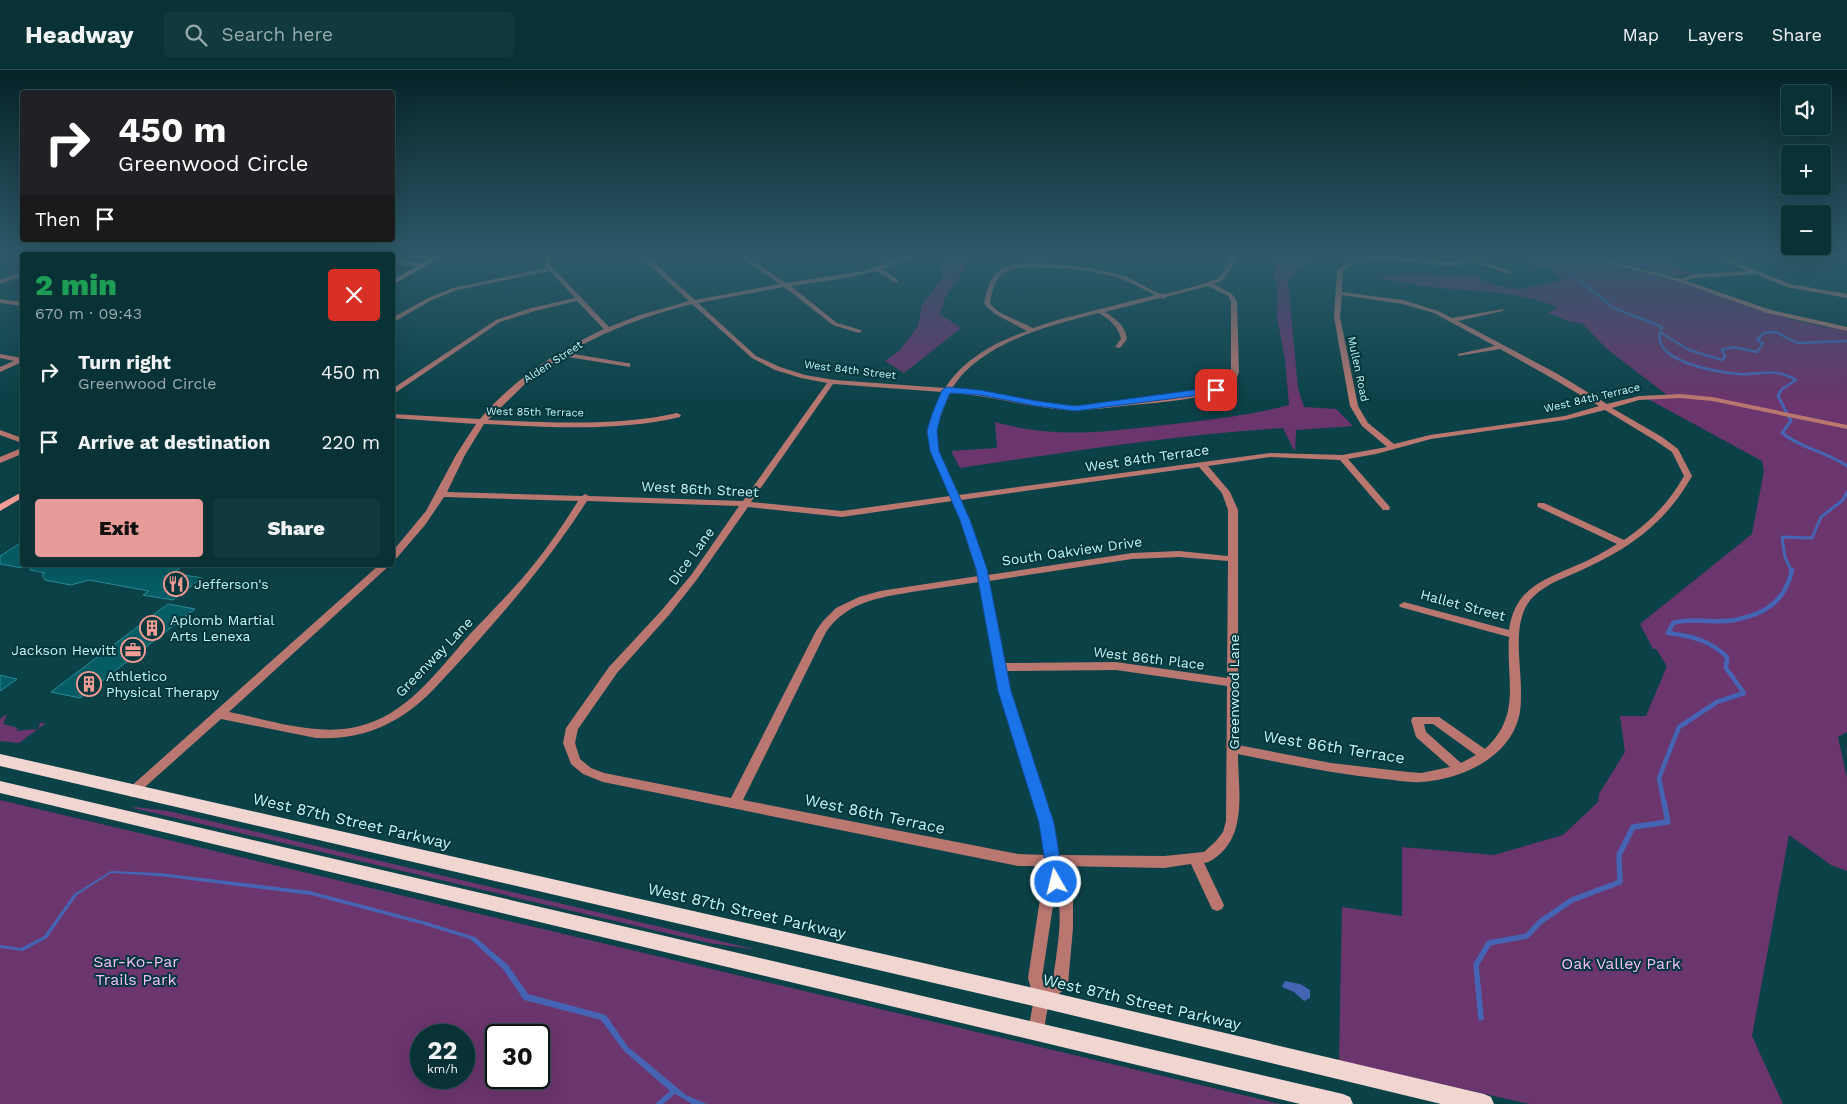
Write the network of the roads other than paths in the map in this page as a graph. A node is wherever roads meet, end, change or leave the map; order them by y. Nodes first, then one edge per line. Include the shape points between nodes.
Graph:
1 (421, 304) edge
2 (554, 304) edge
3 (583, 304) edge
4 (684, 304) edge
5 (695, 304) edge
6 (811, 304) edge
7 (987, 304) edge
8 (1133, 304) edge
9 (1233, 304) edge
10 (1338, 304) edge
11 (1410, 304) edge
12 (1746, 304) edge
13 (1501, 310) dead end
14 (1101, 312) junction
15 (395, 319) edge
16 (1453, 320) junction
17 (1847, 329) edge
18 (608, 330) junction
19 (1031, 330) junction
20 (859, 331) dead end
21 (1118, 346) dead end
22 (1502, 347) junction
23 (560, 354) junction
24 (1460, 355) dead end
25 (0, 356) edge
26 (20, 360) edge
27 (20, 361) edge
28 (627, 365) dead end
29 (0, 370) edge
30 (832, 381) junction
31 (947, 390) junction
32 (395, 391) edge
33 (1606, 407) junction
34 (677, 415) dead end
35 (395, 416) edge
36 (482, 422) junction
37 (1847, 427) edge
38 (0, 432) edge
39 (20, 440) edge
40 (1392, 448) junction
41 (20, 452) edge
42 (1342, 458) junction
43 (0, 460) edge
44 (1201, 464) junction
45 (442, 494) junction
46 (20, 496) edge
47 (586, 497) junction
48 (956, 498) junction
49 (745, 504) junction
50 (1541, 505) dead end
51 (0, 508) edge
52 (1386, 508) dead end
53 (1625, 544) junction
54 (395, 555) edge
55 (1234, 559) junction
56 (383, 567) edge
57 (984, 578) junction
58 (1404, 605) dead end
59 (1515, 635) junction
60 (1001, 667) junction
61 (1233, 683) junction
62 (219, 714) junction
63 (569, 743) joint
64 (1234, 749) junction
65 (1485, 756) junction
66 (0, 760) edge
67 (1459, 768) junction
68 (0, 787) edge
69 (132, 792) junction
70 (735, 803) junction
71 (1194, 859) junction
72 (1054, 862) junction
73 (1056, 882) junction
74 (1217, 905) dead end
75 (1042, 999) junction
76 (1036, 1031) junction
77 (1343, 1104) edge
78 (1484, 1104) edge

1 - 15 street
2 - 32 street via 493,324
3 - 18 street
4 - 18 street, Alden Street
5 - 30 street, West 84th Street via 764,363 791,374
6 - 20 street via 836,324
7 - 19 street via 997,313
8 - 14 street
9 - 31 street, West 84th Street via 1233,378 1216,390 1075,408 980,392
10 - 40 street, Mullen Road via 1337,317 1354,406 1365,424
11 - 16 street, Hallet Street
12 - 17 street
13 - 16 street
14 - 19 street
14 - 21 street via 1117,322 1123,331 1124,339
16 - 22 street, Hallet Street
18 - 23 street, Alden Street
19 - 31 street via 1005,341 966,366
22 - 24 street
22 - 33 street, Hallet Street
23 - 28 street
23 - 36 street, Alden Street via 523,381
25 - 26 street
27 - 29 street
30 - 31 street, West 84th Street
30 - 49 street, Dice Lane
31 - 48 street via 932,431 935,451
33 - 37 street, West 84th Terrace via 1640,398 1680,396 1721,401
33 - 40 street, West 84th Terrace via 1565,418 1430,437
33 - 53 street, Hallet Street via 1675,451 1688,476 1664,513
34 - 36 street, West 85th Terrace via 642,423
35 - 36 street, West 85th Terrace
36 - 45 street, Alden Street via 464,448
38 - 39 street
40 - 42 street, West 84th Terrace
41 - 43 street
42 - 44 street, West 84th Terrace via 1270,455
42 - 52 street
44 - 48 street, West 84th Terrace
44 - 55 street, Greenwood Lane via 1226,492 1232,505
45 - 47 street, West 86th Street
45 - 54 street, Alden Street via 422,524
46 - 51 main road
47 - 49 street, West 86th Street
47 - 62 street, Greenway Lane via 530,575 410,706 394,717 353,732 332,735
48 - 49 street, West 86th Street via 842,514
48 - 57 street
49 - 63 street, Dice Lane via 685,589 613,670 572,728
50 - 53 street
53 - 59 street, Hallet Street via 1544,583 1528,596 1515,616
55 - 57 street, South Oakview Drive via 1179,554 1132,556
55 - 61 street, Greenwood Lane
56 - 62 street
57 - 60 street
57 - 70 street, South Oakview Drive via 880,594 861,599 837,612 821,630
58 - 59 street, Hallet Street
59 - 65 street, Hallet Street via 1516,688 1512,722 1500,743
60 - 61 street, West 86th Place via 1116,666
60 - 72 street via 1014,727 1047,823
61 - 64 street, Greenwood Lane
62 - 69 street
63 - 70 street, West 86th Terrace via 576,761 595,774
64 - 67 street, West 86th Terrace via 1372,774 1424,778
64 - 71 street, Greenwood Lane via 1229,833 1207,857
65 - 67 street, West 86th Terrace
65 - 67 street via 1436,720 1417,720 1420,734
66 - 69 main road, West 87th Street Parkway
68 - 76 main road
69 - 75 main road, West 87th Street Parkway
70 - 72 street, West 86th Terrace via 989,856
71 - 72 street, West 86th Terrace
71 - 74 street
72 - 73 street
73 - 75 street via 1047,900 1035,978
73 - 75 street via 1066,901 1060,984
75 - 76 street
75 - 78 main road, West 87th Street Parkway
76 - 77 main road

